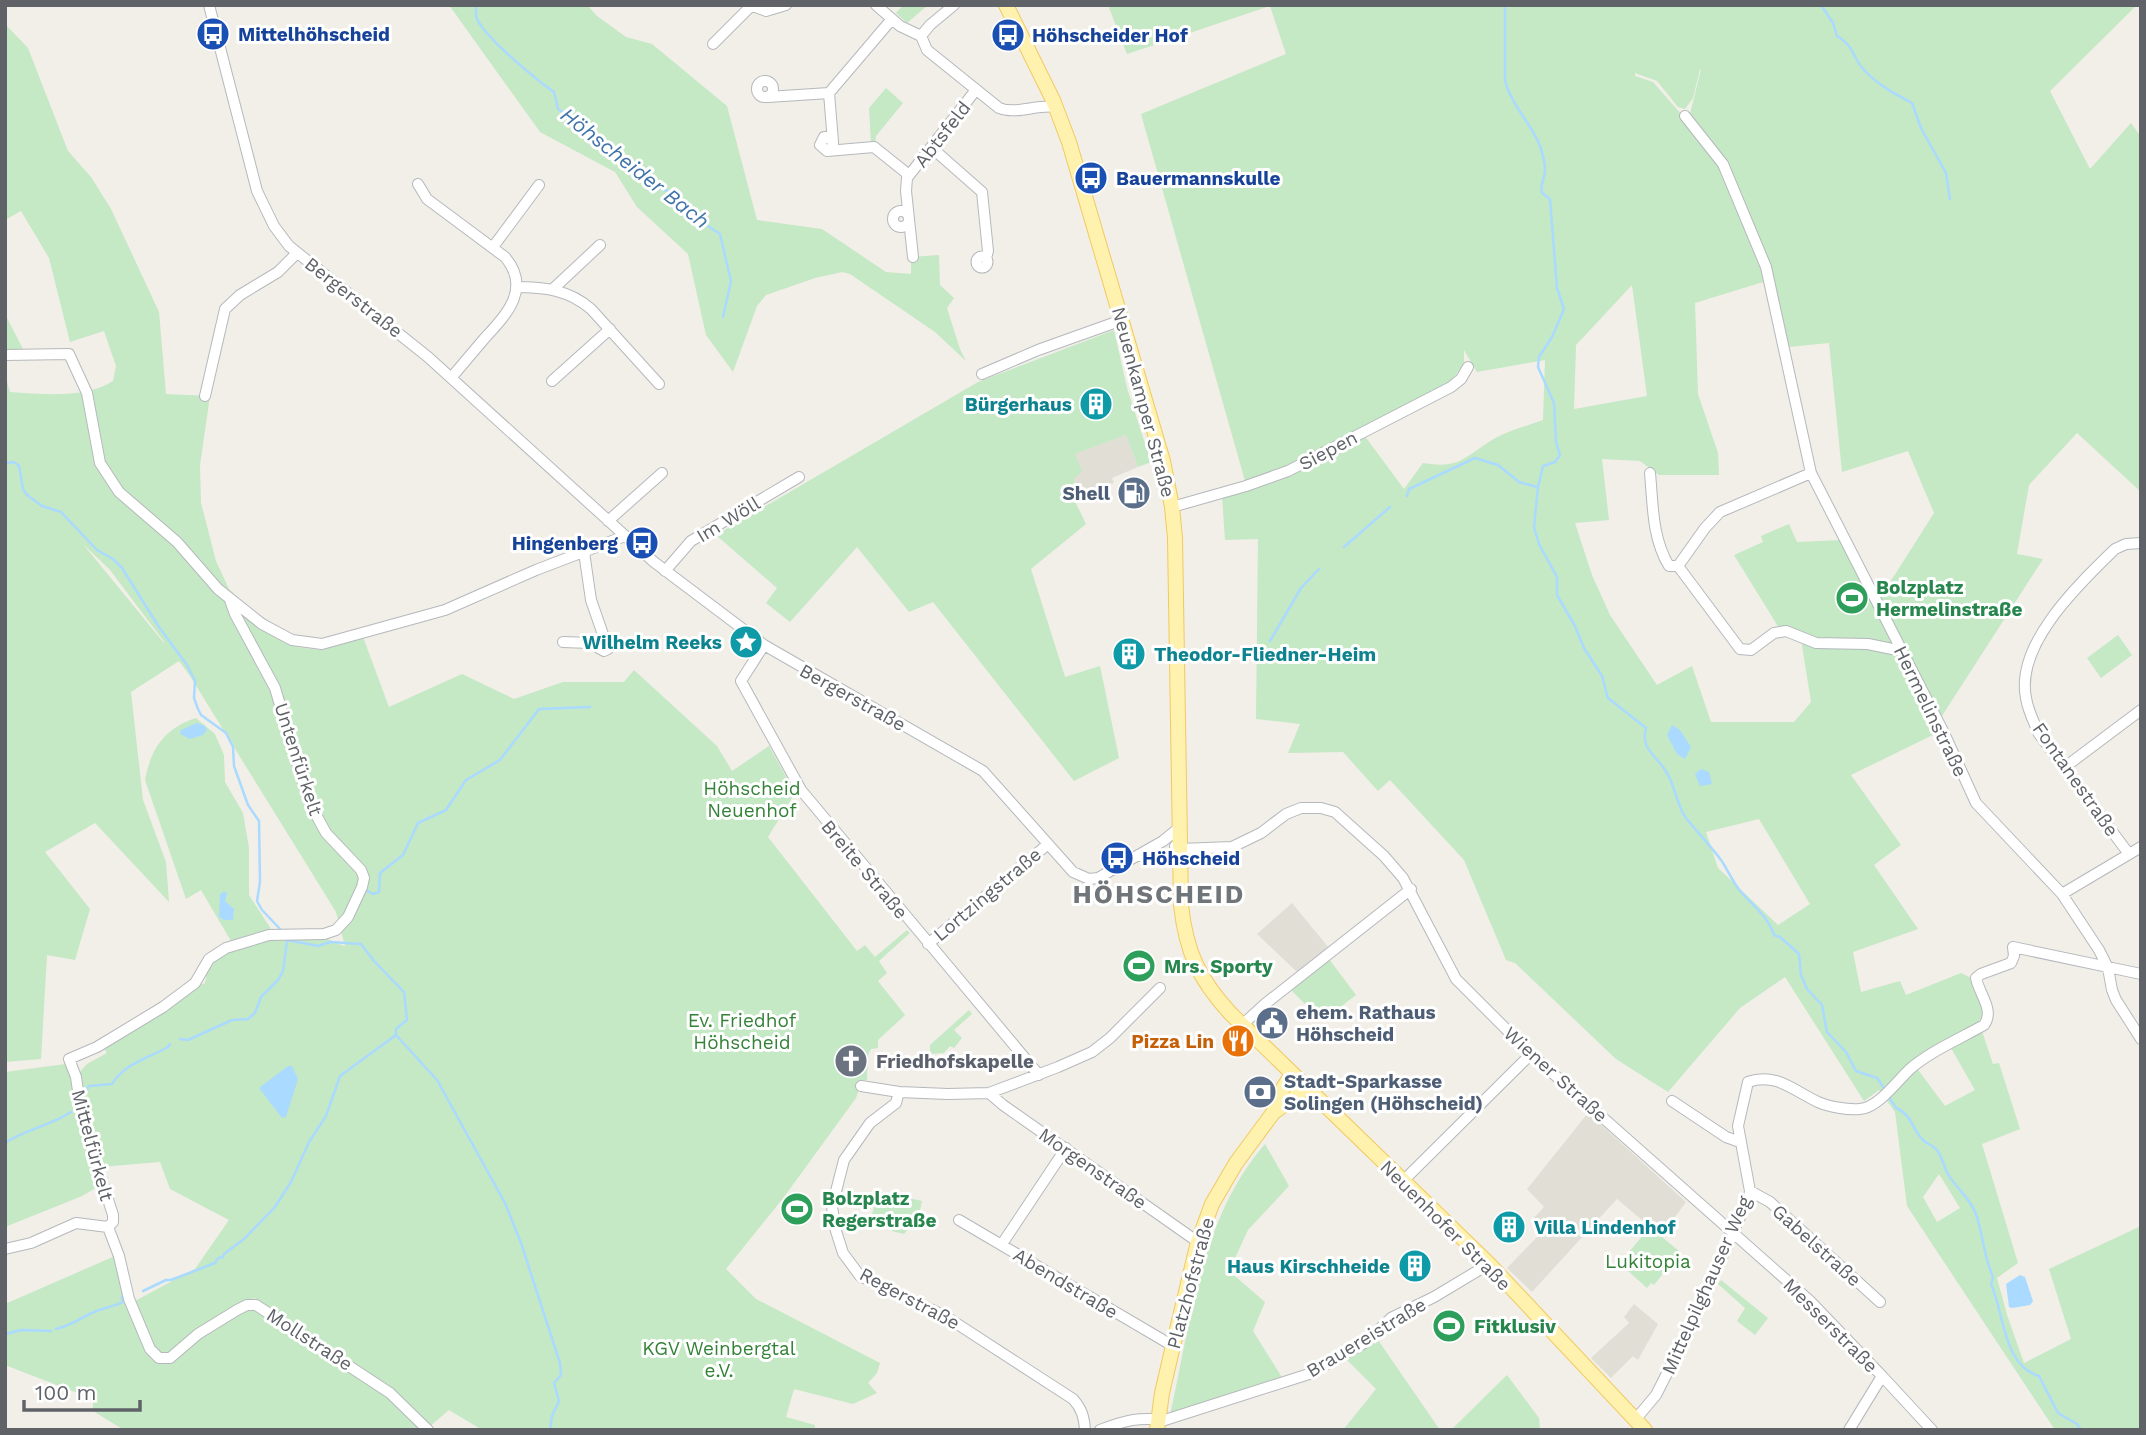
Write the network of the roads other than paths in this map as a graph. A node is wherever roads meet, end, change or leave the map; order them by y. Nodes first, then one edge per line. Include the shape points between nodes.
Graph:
1 (209, 5) edge
2 (786, 5) edge
3 (876, 5) edge
4 (954, 5) edge
5 (1006, 5) edge
6 (751, 6) edge
7 (892, 19) junction
8 (921, 36) junction
9 (713, 44) dead end
10 (975, 91) junction
11 (829, 93) junction
12 (768, 97) dead end
13 (1056, 107) junction
14 (1685, 116) dead end
15 (932, 148) junction
16 (909, 175) junction
17 (418, 184) dead end
18 (539, 185) dead end
19 (600, 245) dead end
20 (493, 247) junction
21 (297, 253) junction
22 (913, 257) dead end
23 (986, 258) dead end
24 (516, 287) junction
25 (553, 289) junction
26 (1122, 320) junction
27 (610, 329) junction
28 (5, 355) edge
29 (1468, 367) dead end
30 (982, 374) dead end
31 (451, 377) junction
32 (552, 381) dead end
33 (659, 384) dead end
34 (205, 396) dead end
35 (662, 473) dead end
36 (1650, 473) dead end
37 (1811, 473) junction
38 (799, 477) dead end
39 (1172, 507) junction
40 (608, 521) junction
41 (625, 537) junction
42 (2141, 544) edge
43 (584, 552) junction
44 (1678, 566) junction
45 (665, 571) junction
46 (230, 600) junction
47 (563, 642) dead end
48 (764, 645) junction
49 (1902, 651) junction
50 (2141, 710) edge
51 (2065, 767) junction
52 (1179, 828) junction
53 (1163, 841) junction
54 (1046, 845) junction
55 (2141, 847) edge
56 (1180, 853) junction
57 (2129, 854) junction
58 (1139, 856) junction
59 (1411, 889) junction
60 (2062, 894) junction
61 (928, 944) junction
62 (1188, 944) joint
63 (2108, 968) junction
64 (2141, 974) edge
65 (1160, 988) dead end
66 (1242, 1025) junction
67 (2141, 1039) edge
68 (1531, 1054) junction
69 (69, 1062) joint
70 (1292, 1074) junction
71 (1039, 1075) junction
72 (860, 1086) dead end
73 (1306, 1087) junction
74 (899, 1092) junction
75 (989, 1093) junction
76 (1672, 1101) dead end
77 (1273, 1113) junction
78 (1740, 1142) junction
79 (1066, 1148) junction
80 (1403, 1181) junction
81 (1750, 1191) junction
82 (959, 1220) dead end
83 (108, 1227) junction
84 (1734, 1233) junction
85 (1198, 1242) junction
86 (1002, 1244) junction
87 (5, 1249) edge
88 (1489, 1265) junction
89 (1880, 1303) dead end
90 (1173, 1346) junction
91 (150, 1349) joint
92 (1882, 1376) junction
93 (1157, 1424) edge
94 (1640, 1425) edge
95 (428, 1430) edge
96 (1085, 1430) edge
97 (1100, 1430) edge
98 (1849, 1430) edge
99 (1932, 1430) edge

1 - 21 street, Bergerstraße via 257,191 274,226
2 - 6 street via 769,11
3 - 7 street
4 - 8 street
5 - 13 main road, Neuenkamper Straße
6 - 9 street
7 - 8 street
7 - 11 street
8 - 10 street via 927,50
10 - 13 street via 1005,110
10 - 15 street, Abtsfeld
11 - 12 street
11 - 16 street via 831,146 874,147
13 - 26 main road, Neuenkamper Straße
14 - 37 street, Hermelinstraße via 1723,164 1766,267
15 - 16 street, Abtsfeld
15 - 23 street via 982,192
16 - 22 street, Abtsfeld via 906,188
17 - 20 street via 427,199
18 - 20 street
19 - 25 street
20 - 24 street via 509,263
21 - 31 street, Bergerstraße
21 - 34 street via 225,309
24 - 25 street
24 - 31 street via 511,307
25 - 27 street via 581,301
26 - 30 street
26 - 39 main road, Neuenkamper Straße
27 - 32 street
27 - 33 street
28 - 46 street via 69,354 85,386 97,452 109,479 123,497 177,542
29 - 39 street, Siepen via 1451,387 1288,471
31 - 40 street, Bergerstraße
35 - 40 street
36 - 44 street via 1660,549 1669,566
37 - 44 street via 1720,512
37 - 49 street, Hermelinstraße
38 - 45 street, Im Wöll via 699,535
39 - 52 main road, Neuenkamper Straße
40 - 41 street, Bergerstraße
41 - 43 street
41 - 45 street, Bergerstraße
42 - 51 street, Fontanestraße via 2115,549 2044,626 2033,648 2025,696 2039,734
43 - 46 street via 445,610 322,644 284,636
43 - 47 street via 591,600 608,649
44 - 49 street via 1741,649 1751,650 1774,633 1786,631 1816,643 1868,644
45 - 48 street, Bergerstraße
46 - 69 street, Untenfürkelt via 278,695 314,811 326,833 364,874 363,883 340,927 324,934 276,934 237,943 209,959 195,983 142,1022
48 - 54 street, Bergerstraße via 983,771
48 - 61 street, Breite Straße via 741,681 772,739 801,790
49 - 60 street, Hermelinstraße via 1976,803
50 - 51 street
51 - 57 street, Fontanestraße
52 - 53 street
52 - 56 main road, Neuenkamper Straße
53 - 56 street
53 - 58 street
54 - 58 street, Bergerstraße via 1073,872 1089,879
54 - 61 street, Lortzingstraße
55 - 57 street
56 - 58 street, Wiener Straße
56 - 59 street, Wiener Straße via 1232,846 1261,833 1293,810 1321,808 1335,812 1354,827
56 - 62 main road, Neuenkamper Straße via 1181,905
57 - 60 street
59 - 66 street
59 - 68 street, Wiener Straße via 1456,979
60 - 63 street, Hermelinstraße
61 - 71 street, Breite Straße
62 - 66 main road, Neuenhofer Straße via 1203,980
63 - 64 street
63 - 67 street, Hermelinstraße via 2112,990
63 - 78 street, Mittelpilghauser Weg via 2013,947 2011,963 1976,978 1988,1008 1987,1021 1916,1064 1886,1094 1867,1107 1852,1108 1820,1103 1782,1082 1757,1079 1748,1082 1745,1093 1738,1126
65 - 71 street via 1092,1052
66 - 70 main road, Neuenhofer Straße
68 - 80 street
68 - 84 street, Wiener Straße
69 - 83 street, Mittelfürkelt via 113,1214
70 - 73 main road, Neuenhofer Straße
70 - 77 main road, Platzhofstraße
71 - 75 street
72 - 74 street
73 - 77 main road, Platzhofstraße
73 - 80 main road, Neuenhofer Straße
74 - 75 street
74 - 96 street, Regerstraße via 896,1103 870,1123 844,1160 832,1207 843,1253 860,1276 945,1315 1073,1399 1084,1415
75 - 79 street, Morgenstraße
76 - 78 street
77 - 85 main road, Platzhofstraße via 1223,1183
78 - 81 street, Mittelpilghauser Weg
79 - 85 street, Morgenstraße
79 - 86 street
80 - 88 main road, Neuenhofer Straße
81 - 84 street, Mittelpilghauser Weg
81 - 89 street, Gabelstraße via 1770,1202
82 - 86 street, Abendstraße
83 - 87 street, Mittelfürkelt via 76,1223
83 - 91 street, Mittelfürkelt via 129,1299
84 - 92 street, Messerstraße via 1819,1310
84 - 94 street, Mittelpilghauser Weg
85 - 90 main road, Platzhofstraße
86 - 90 street, Abendstraße
88 - 93 street, Brauereistraße via 1391,1318 1366,1342 1309,1374
88 - 94 main road, Neuenhofer Straße
90 - 93 main road, Platzhofstraße
91 - 95 street, Mollstraße via 159,1359 167,1359 226,1316 256,1305 390,1393
92 - 98 street, Messerstraße
92 - 99 street
93 - 97 street via 1150,1417

